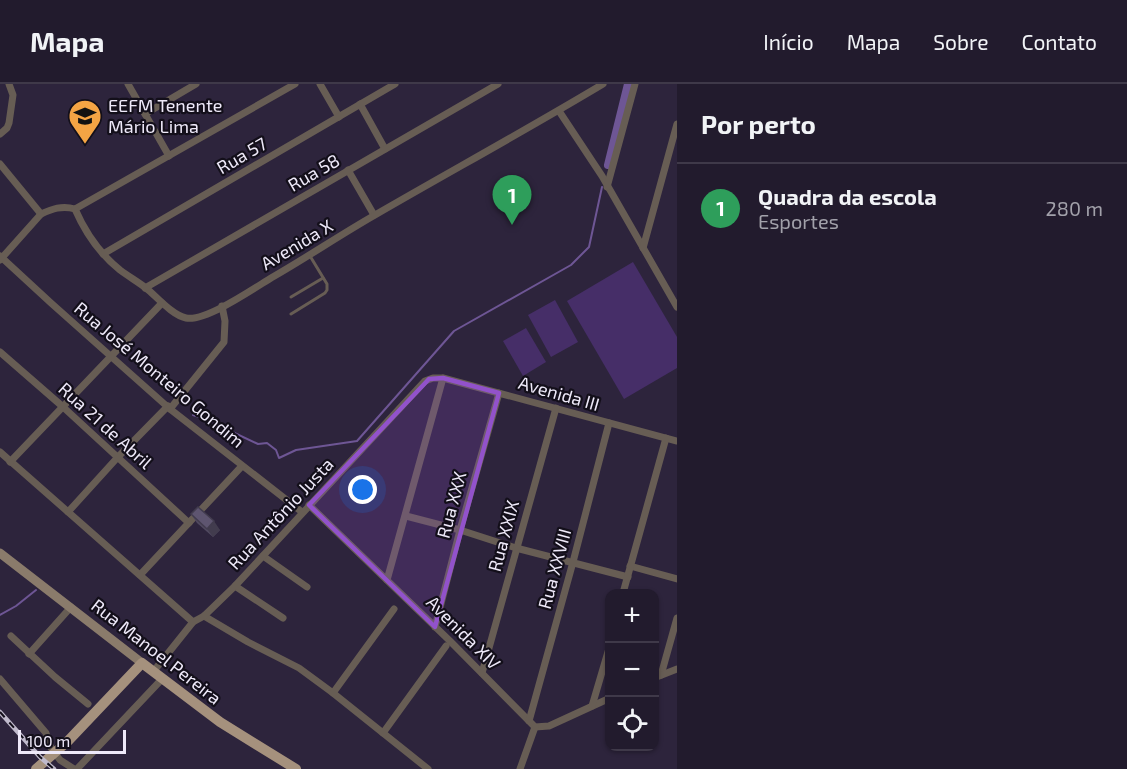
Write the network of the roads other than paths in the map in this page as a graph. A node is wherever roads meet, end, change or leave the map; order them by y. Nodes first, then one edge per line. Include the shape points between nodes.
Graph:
1 (9, 84) edge
2 (128, 84) edge
3 (196, 84) edge
4 (294, 84) edge
5 (320, 84) edge
6 (395, 84) edge
7 (498, 84) edge
8 (603, 84) edge
9 (635, 84) edge
10 (360, 104) junction
11 (559, 111) junction
12 (145, 114) junction
13 (339, 117) junction
14 (677, 124) edge
15 (0, 134) edge
16 (385, 149) junction
17 (169, 156) junction
18 (0, 164) edge
19 (348, 170) junction
20 (607, 187) junction
21 (75, 209) junction
22 (40, 214) junction
23 (374, 215) junction
24 (643, 248) junction
25 (103, 254) junction
26 (310, 256) junction
27 (1, 258) edge
28 (323, 278) junction
29 (145, 288) junction
30 (291, 297) dead end
31 (162, 303) junction
32 (222, 306) junction
33 (677, 307) edge
34 (291, 314) dead end
35 (0, 352) edge
36 (111, 356) junction
37 (433, 378) joint
38 (443, 378) junction
39 (499, 393) junction
40 (62, 406) junction
41 (169, 407) junction
42 (556, 408) junction
43 (609, 423) junction
44 (673, 438) edge
45 (0, 452) edge
46 (117, 458) junction
47 (10, 462) junction
48 (242, 466) junction
49 (309, 505) junction
50 (68, 512) junction
51 (302, 512) junction
52 (406, 516) junction
53 (189, 523) junction
54 (460, 530) junction
55 (516, 548) junction
56 (0, 553) edge
57 (263, 556) junction
58 (573, 562) junction
59 (630, 566) junction
60 (140, 575) junction
61 (628, 577) junction
62 (677, 579) edge
63 (387, 580) junction
64 (235, 586) junction
65 (307, 587) dead end
66 (624, 589) edge
67 (71, 607) junction
68 (394, 609) dead end
69 (204, 616) junction
70 (283, 618) dead end
71 (677, 618) edge
72 (193, 622) junction
73 (435, 627) junction
74 (11, 636) dead end
75 (446, 646) dead end
76 (29, 654) junction
77 (605, 659) edge
78 (142, 663) junction
79 (677, 669) edge
80 (482, 673) junction
81 (659, 674) edge
82 (157, 675) junction
83 (659, 677) edge
84 (0, 679) edge
85 (333, 693) junction
86 (605, 700) edge
87 (88, 704) dead end
88 (592, 706) junction
89 (529, 721) junction
90 (535, 728) junction
91 (383, 732) junction
92 (36, 769) edge
93 (75, 769) edge
94 (296, 769) edge
95 (428, 769) edge
96 (520, 769) edge

1 - 15 street via 13,95 9,123
2 - 12 street
3 - 12 street
4 - 17 street
5 - 13 street
6 - 10 street, Rua 57
7 - 16 street, Rua 58
8 - 11 street, Avenida X
9 - 20 street
10 - 13 street, Rua 57
10 - 16 street
11 - 20 street
11 - 23 street, Avenida X
12 - 17 street
13 - 25 street, Rua 57
14 - 24 street
16 - 19 street, Rua 58
17 - 21 street
18 - 22 street
19 - 23 street
19 - 29 street, Rua 58
20 - 24 street
21 - 22 street via 60,207
21 - 25 street, Avenida X
22 - 27 street
23 - 26 street, Avenida X
24 - 33 street
25 - 29 street, Avenida X
26 - 28 lane
26 - 32 street, Avenida X
27 - 36 street, Rua José Monteiro Gondim
28 - 30 lane
28 - 34 lane via 328,287 325,293
29 - 31 street, Avenida X
31 - 32 street, Avenida X via 185,318 201,317
31 - 36 street
32 - 41 street via 224,342
35 - 40 street, Rua 21 de Abril
36 - 40 street
36 - 41 street, Rua José Monteiro Gondim
37 - 38 street, Avenida III
37 - 49 street, Rua Antônio Justa via 425,381
38 - 39 street, Avenida III
38 - 52 street
39 - 42 street, Avenida III
39 - 54 street, Rua XXX
40 - 46 street, Rua 21 de Abril
40 - 47 street
41 - 46 street
41 - 48 street, Rua José Monteiro Gondim
42 - 43 street, Avenida III
42 - 55 street, Rua XXIX
43 - 44 street, Avenida III
43 - 58 street, Rua XXVIII
44 - 59 street
45 - 47 street
46 - 50 street
46 - 53 street, Rua 21 de Abril
47 - 50 street
48 - 51 street, Rua José Monteiro Gondim
48 - 53 street
49 - 51 street, Rua Antônio Justa
49 - 63 street, Avenida XIV
50 - 60 street
51 - 57 street, Rua Antônio Justa
52 - 54 street
52 - 63 street
53 - 60 street
54 - 55 street
54 - 73 street, Rua XXX
55 - 58 street
55 - 80 street, Rua XXIX
56 - 67 street, Rua Manoel Pereira
57 - 64 street, Rua Antônio Justa
57 - 65 street
58 - 61 street
58 - 89 street, Rua XXVIII
59 - 61 street
59 - 62 street
60 - 72 street
61 - 66 street
63 - 73 street, Avenida XIV
64 - 69 street, Rua Antônio Justa
64 - 70 street
67 - 76 street
67 - 78 street, Rua Manoel Pereira
68 - 85 street
69 - 72 street, Rua Antônio Justa
69 - 85 street via 299,668
71 - 81 street
72 - 82 street, Rua Antônio Justa
73 - 80 street, Avenida XIV
74 - 76 street
75 - 91 street
76 - 87 street
77 - 88 street
78 - 82 main road, Rua Manoel Pereira
78 - 92 main road
79 - 83 street
80 - 89 street, Avenida XIV
82 - 93 street, Rua Antônio Justa
82 - 94 main road, Rua Manoel Pereira via 220,722
84 - 93 street via 46,733 60,760
85 - 91 street
86 - 88 street
88 - 90 street via 549,726
89 - 90 street, Avenida XIV
90 - 96 street
91 - 95 street

